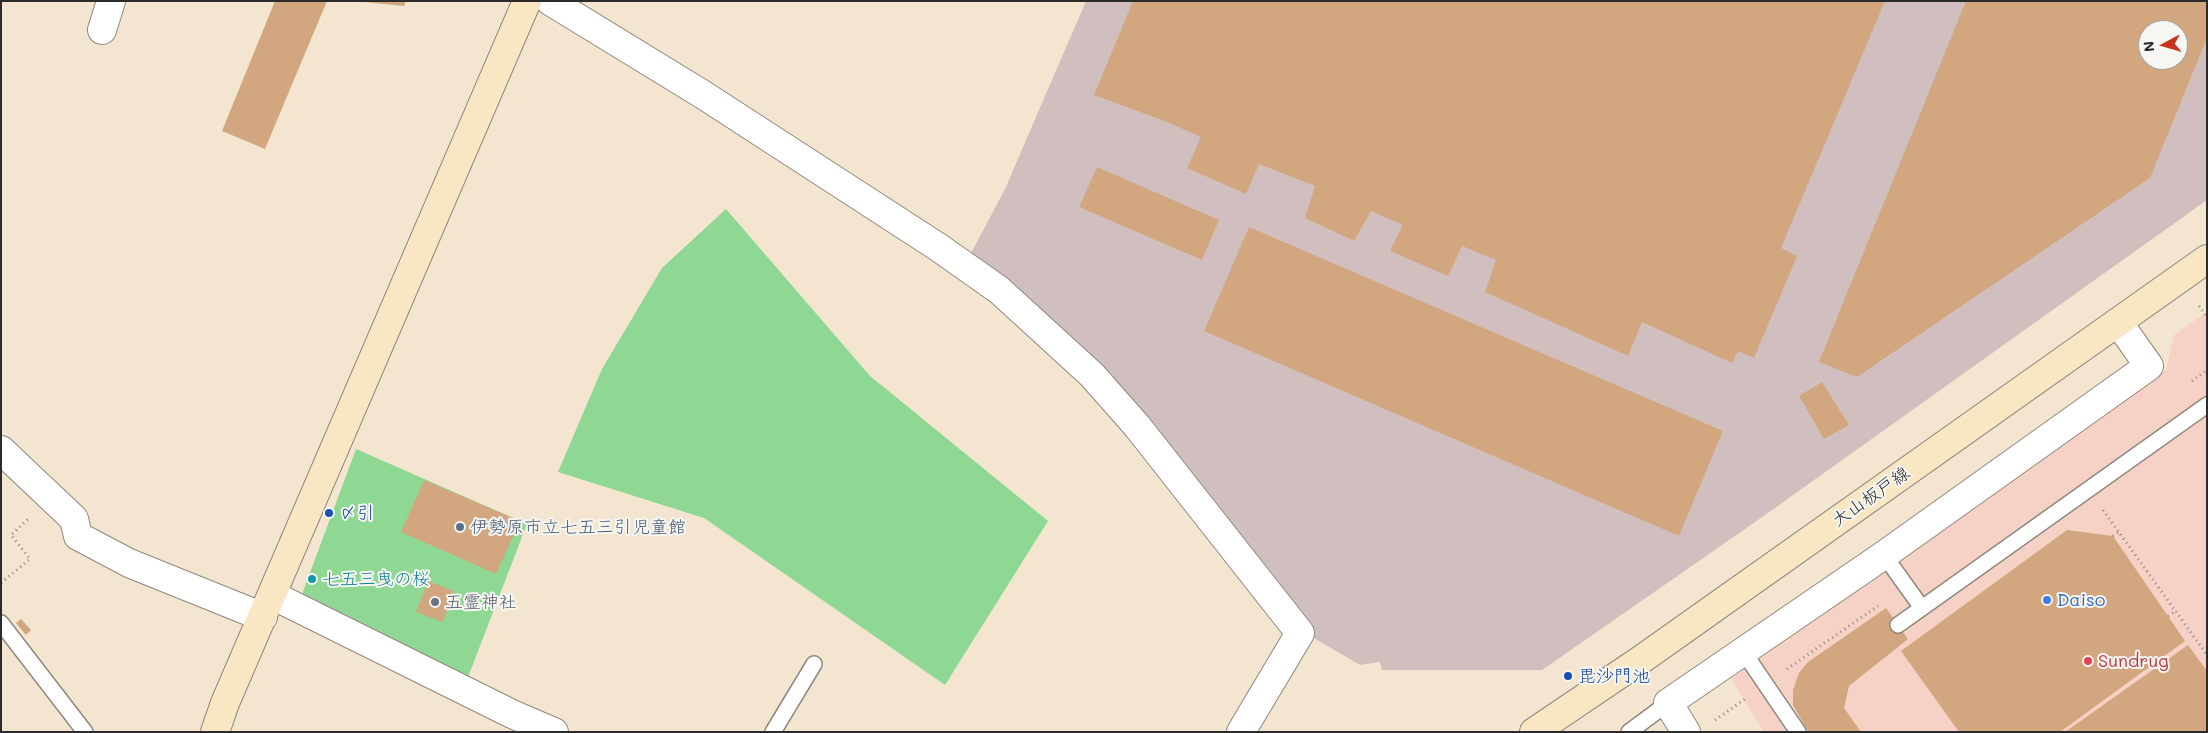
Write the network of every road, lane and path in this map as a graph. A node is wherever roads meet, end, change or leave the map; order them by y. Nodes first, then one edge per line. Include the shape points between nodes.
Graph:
1 (111, 1) edge
2 (527, 1) edge
3 (550, 1) edge
4 (102, 30) dead end
5 (2207, 260) edge
6 (2198, 306) dead end
7 (2207, 317) edge
8 (2118, 322) junction
9 (2207, 405) edge
10 (1, 450) edge
11 (2088, 490) junction
12 (50, 498) junction
13 (2119, 532) junction
14 (2113, 536) dead end
15 (1884, 555) junction
16 (1, 583) edge
17 (268, 606) junction
18 (1922, 608) junction
19 (2176, 611) junction
20 (2168, 616) dead end
21 (1, 623) edge
22 (1898, 625) dead end
23 (1743, 651) junction
24 (2207, 654) edge
25 (814, 664) dead end
26 (1668, 703) junction
27 (85, 732) edge
28 (215, 732) edge
29 (554, 732) edge
30 (773, 732) edge
31 (1242, 732) edge
32 (1534, 732) edge
33 (1629, 732) edge
34 (1686, 732) edge
35 (1798, 732) edge

1 - 4 street
2 - 17 main road
3 - 31 street via 702,94 938,247 999,290 1092,375 1138,426 1300,633
5 - 8 main road, 大山板戸線
6 - 7 path
8 - 15 street via 2149,366
8 - 32 main road, 大山板戸線
9 - 11 lane
10 - 12 street
11 - 13 path
11 - 18 lane
12 - 16 path via 11,535 30,559
12 - 17 street via 74,519 78,536 129,563
13 - 14 path
13 - 19 path
15 - 18 lane
15 - 23 street
17 - 28 main road
17 - 29 street
18 - 22 lane
19 - 20 path
19 - 24 path
21 - 27 lane
23 - 26 street
23 - 35 lane
25 - 30 lane
26 - 33 lane
26 - 34 street

